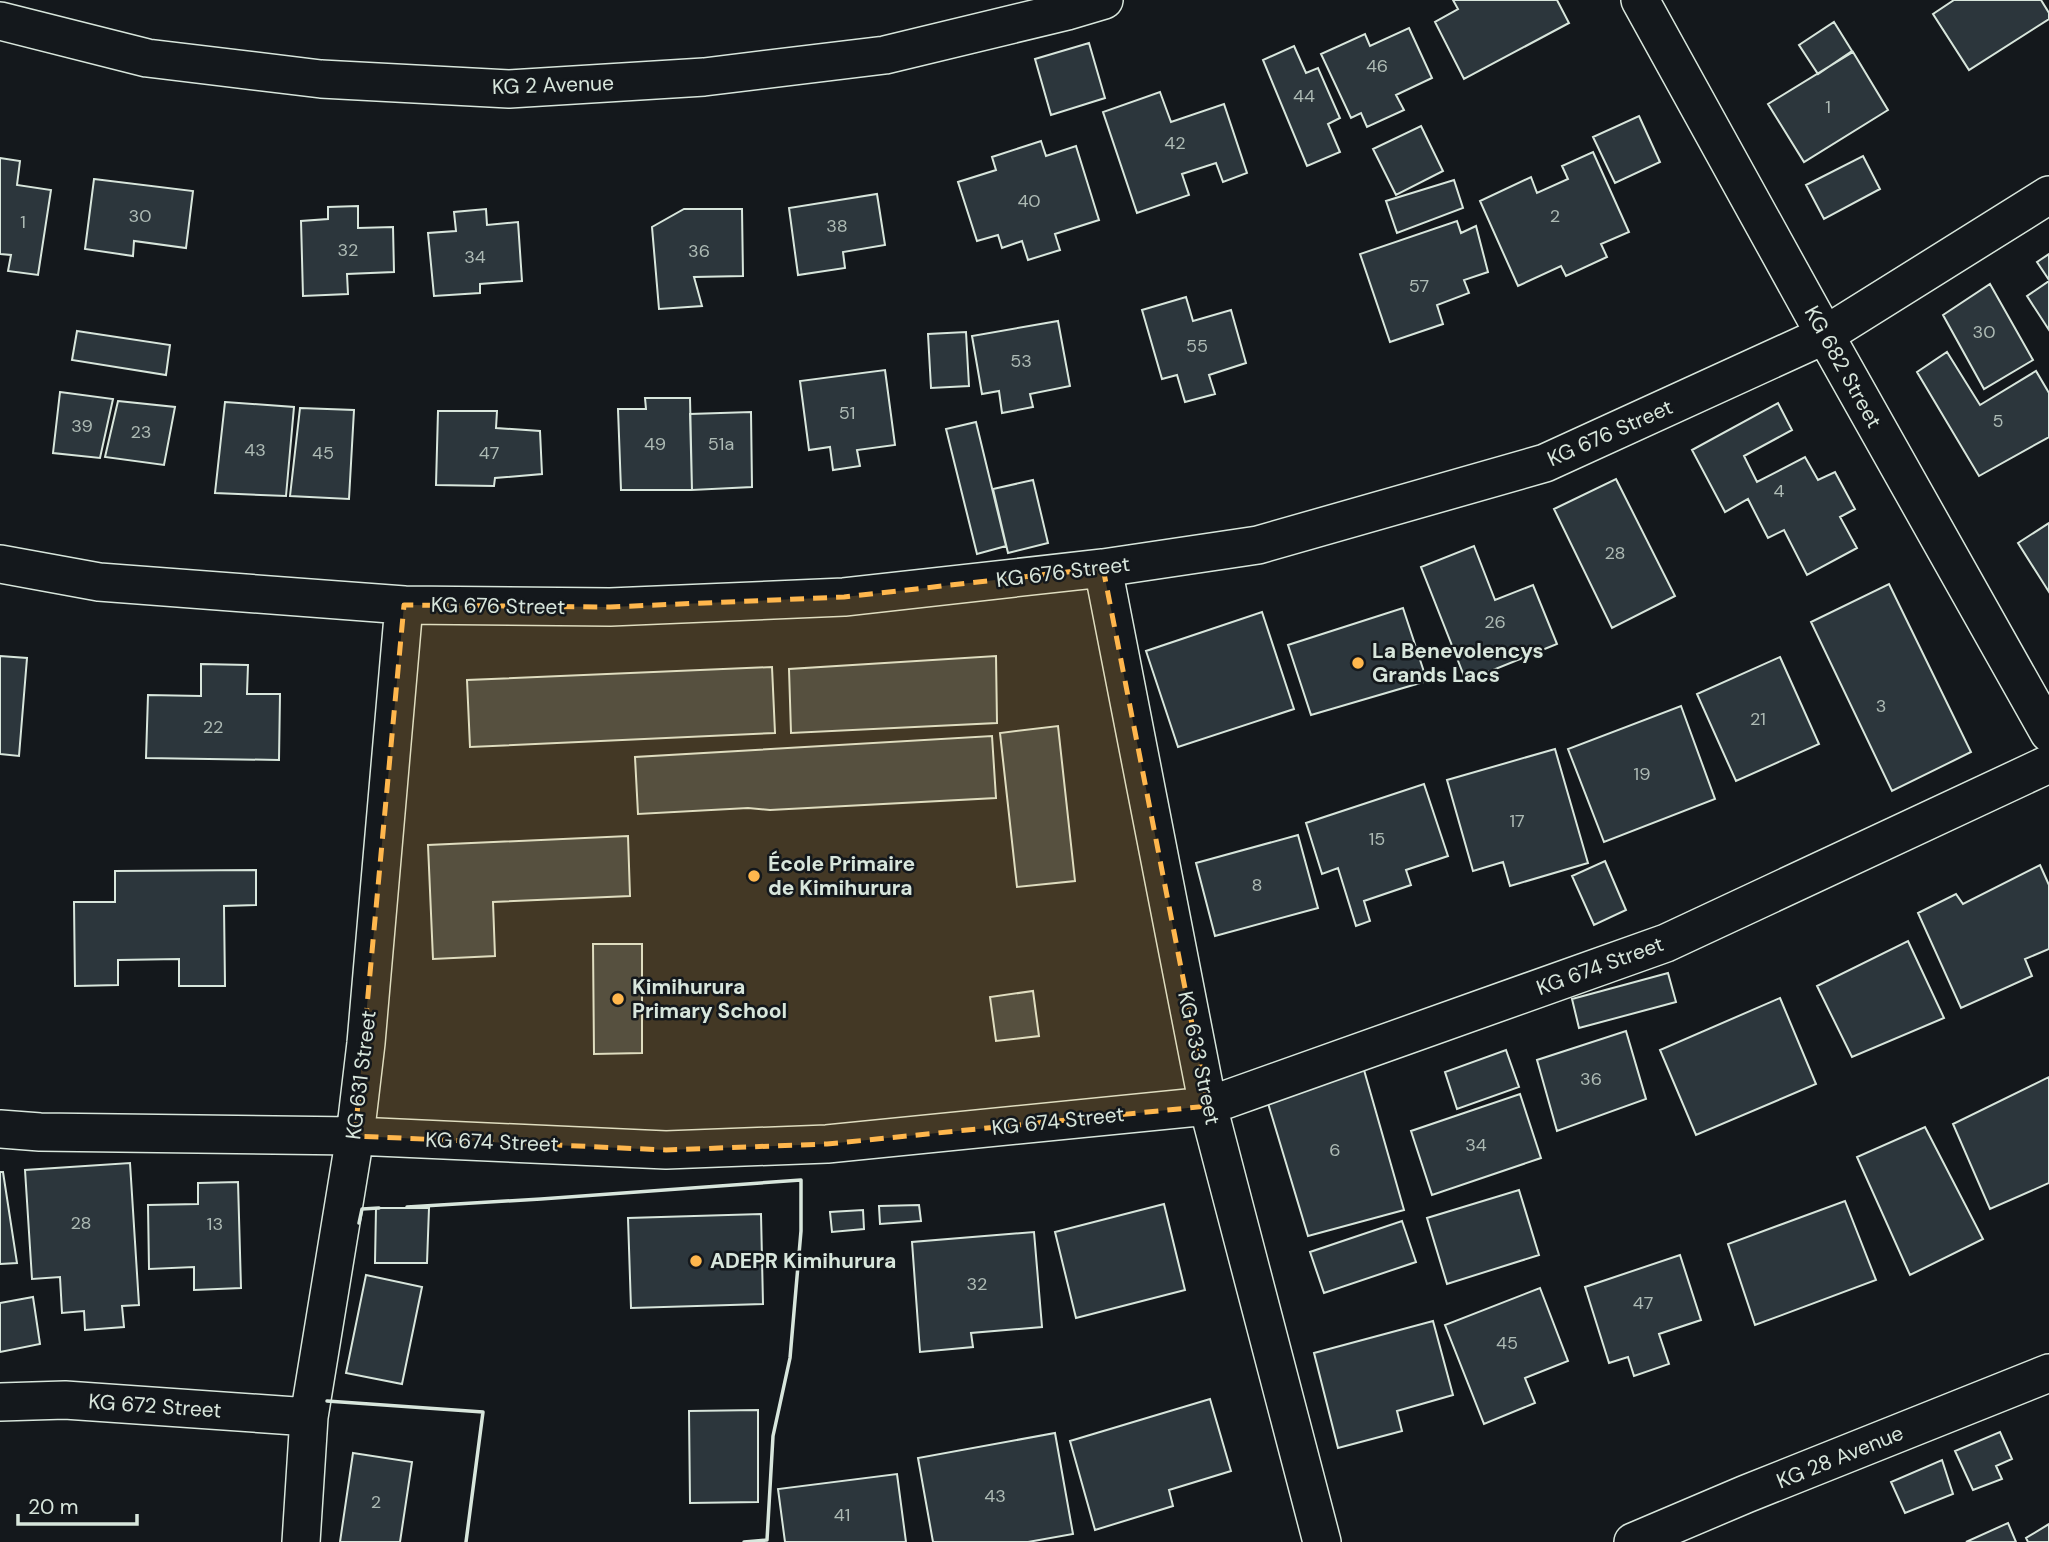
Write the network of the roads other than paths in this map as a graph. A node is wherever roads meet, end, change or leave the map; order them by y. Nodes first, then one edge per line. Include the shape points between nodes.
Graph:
1 (1104, 0) edge
2 (1640, 0) edge
3 (0, 21) edge
4 (2049, 195) edge
5 (1825, 335) junction
6 (0, 564) edge
7 (1103, 568) junction
8 (404, 605) junction
9 (2049, 733) edge
10 (2049, 764) edge
11 (1208, 1106) junction
12 (0, 1129) edge
13 (355, 1136) junction
14 (2049, 1373) edge
15 (0, 1402) edge
16 (309, 1418) junction
17 (301, 1542) edge
18 (1322, 1542) edge
19 (1633, 1542) edge

1 - 3 street, KG 2 Avenue via 885,55 704,77 509,89 321,79 146,58
2 - 5 street, KG 682 Street
4 - 5 street, KG 676 Street
5 - 7 street, KG 676 Street via 1545,463 1258,545
5 - 9 street, KG 682 Street
6 - 8 street, KG 676 Street via 99,582
7 - 8 street, KG 676 Street via 844,597 610,607
7 - 11 street, KG 633 Street
8 - 13 street, KG 631 Street
10 - 11 street, KG 674 Street via 1666,943
11 - 13 street, KG 674 Street via 813,1145 666,1150
11 - 18 street, KG 633 Street
12 - 13 street, KG 674 Street
13 - 16 street, KG 631 Street
14 - 19 street, KG 28 Avenue
15 - 16 street, KG 672 Street via 65,1400
16 - 17 street, KG 631 Street

